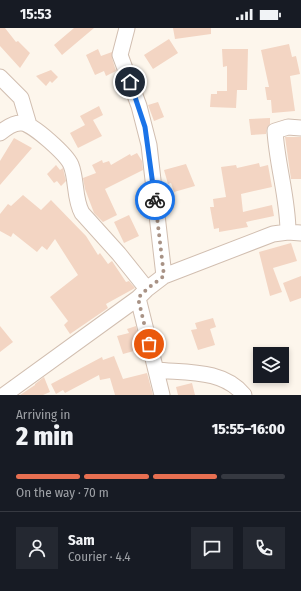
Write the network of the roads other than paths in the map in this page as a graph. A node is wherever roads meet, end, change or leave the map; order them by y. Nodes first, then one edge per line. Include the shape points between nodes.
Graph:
1 (127, 28) edge
2 (0, 77) edge
3 (29, 125) junction
4 (301, 128) edge
5 (0, 133) edge
6 (294, 233) edge
7 (164, 276) junction
8 (142, 293) junction
9 (156, 370) junction
10 (3, 392) edge
11 (162, 395) edge
12 (244, 395) edge

1 - 7 street via 120,55 139,106 149,145
2 - 3 street via 13,87 21,98
3 - 5 street via 16,123
3 - 8 street via 65,155 74,174 82,214 119,254
4 - 6 street via 288,127 275,131 280,176
6 - 7 street via 273,234 254,240
7 - 8 street
8 - 9 street
8 - 10 street
9 - 11 street
9 - 12 street via 206,374 237,386

